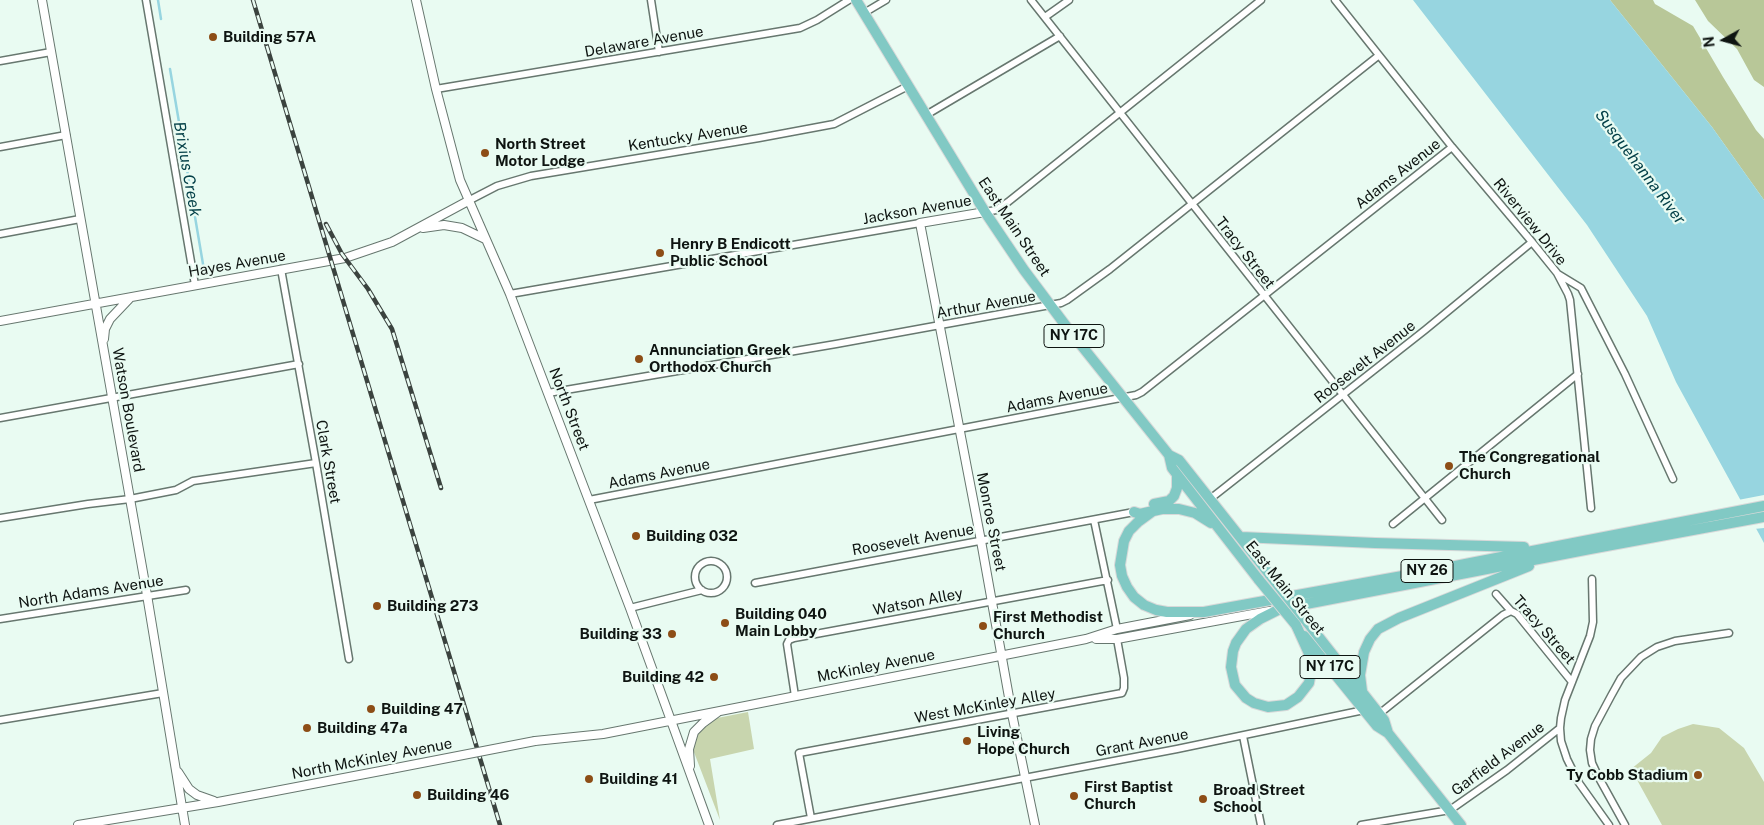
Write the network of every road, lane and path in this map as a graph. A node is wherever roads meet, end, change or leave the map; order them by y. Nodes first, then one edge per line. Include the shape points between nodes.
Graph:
1 (42, 0) edge
2 (146, 0) edge
3 (416, 0) edge
4 (651, 0) edge
5 (849, 0) edge
6 (856, 0) edge
7 (886, 0) edge
8 (1031, 0) edge
9 (1069, 0) edge
10 (1261, 0) edge
11 (1335, 0) edge
12 (864, 13) junction
13 (1045, 17) junction
14 (1060, 36) junction
15 (52, 52) junction
16 (659, 52) junction
17 (1378, 56) junction
18 (0, 61) edge
19 (908, 86) junction
20 (436, 89) junction
21 (1119, 112) junction
22 (926, 115) junction
23 (66, 135) junction
24 (1452, 147) junction
25 (0, 148) edge
26 (468, 201) junction
27 (1191, 204) junction
28 (985, 212) junction
29 (80, 219) junction
30 (920, 223) junction
31 (417, 229) junction
32 (0, 234) edge
33 (485, 238) junction
34 (1532, 242) junction
35 (281, 270) junction
36 (1557, 274) junction
37 (195, 285) junction
38 (510, 294) junction
39 (1263, 296) junction
40 (131, 298) junction
41 (95, 304) junction
42 (1050, 306) junction
43 (0, 321) edge
44 (939, 326) junction
45 (103, 346) junction
46 (299, 364) junction
47 (1578, 374) junction
48 (548, 393) junction
49 (1343, 396) junction
50 (1124, 398) junction
51 (112, 399) junction
52 (0, 418) edge
53 (959, 430) junction
54 (1169, 455) junction
55 (316, 463) junction
56 (1177, 475) junction
57 (1673, 479) dead end
58 (1424, 498) junction
59 (130, 499) junction
60 (589, 500) junction
61 (1210, 500) junction
62 (1764, 506) edge
63 (1592, 508) dead end
64 (1154, 511) junction
65 (1134, 512) junction
66 (0, 518) edge
67 (1764, 518) edge
68 (1094, 520) junction
69 (1442, 520) dead end
70 (1393, 524) dead end
71 (1218, 528) junction
72 (1240, 538) junction
73 (981, 541) junction
74 (1560, 545) junction
75 (1548, 558) junction
76 (1592, 579) dead end
77 (1108, 580) junction
78 (755, 583) dead end
79 (186, 590) dead end
80 (702, 590) junction
81 (1496, 594) dead end
82 (146, 595) junction
83 (992, 601) junction
84 (630, 608) junction
85 (1280, 610) junction
86 (1512, 611) junction
87 (1204, 612) junction
88 (0, 619) edge
89 (1296, 625) junction
90 (1117, 629) junction
91 (1729, 633) dead end
92 (1086, 639) junction
93 (1117, 639) junction
94 (1002, 656) junction
95 (349, 659) dead end
96 (1572, 682) junction
97 (1362, 692) junction
98 (163, 693) junction
99 (795, 696) junction
100 (721, 710) junction
101 (1364, 710) junction
102 (1012, 714) junction
103 (1379, 714) junction
104 (0, 720) edge
105 (671, 720) junction
106 (1560, 728) junction
107 (1388, 733) junction
108 (1243, 736) junction
109 (176, 769) junction
110 (691, 776) junction
111 (1026, 777) junction
112 (218, 802) junction
113 (182, 807) junction
114 (1450, 810) junction
115 (811, 818) junction
116 (78, 825) edge
117 (185, 825) edge
118 (709, 825) edge
119 (777, 825) edge
120 (1035, 825) edge
121 (1261, 825) edge
122 (1362, 825) edge
123 (1461, 825) edge
124 (1609, 825) edge
125 (1625, 825) edge

1 - 15 street, Watson Boulevard
2 - 37 street
3 - 20 street, North Street
4 - 16 street
5 - 16 street, Delaware Avenue via 800,28
6 - 12 main road, East Main Street / NY 17C
7 - 12 street
8 - 13 street, Tracy Street
9 - 13 street
10 - 21 street, Jackson Avenue
11 - 17 street, Riverview Drive
12 - 19 main road, East Main Street / NY 17C
13 - 14 street, Tracy Street
14 - 21 street, Tracy Street
14 - 22 street
15 - 18 street
15 - 23 street, Watson Boulevard
16 - 20 street, Delaware Avenue
17 - 24 street, Riverview Drive
17 - 27 street, Arthur Avenue
19 - 22 main road, East Main Street / NY 17C
19 - 26 street, Kentucky Avenue via 834,124 518,179
20 - 26 street, North Street
21 - 27 street, Tracy Street
21 - 28 street, Jackson Avenue via 1008,202 996,210
22 - 28 main road, East Main Street / NY 17C
23 - 25 street
23 - 29 street, Watson Boulevard
24 - 34 street, Riverview Drive
24 - 39 street, Adams Avenue
26 - 31 street, Hayes Avenue
26 - 33 street, North Street
27 - 39 street, Tracy Street
27 - 42 street, Arthur Avenue via 1068,300
28 - 30 street, Jackson Avenue
28 - 42 main road, East Main Street / NY 17C
29 - 32 street
29 - 41 street, Watson Boulevard
30 - 38 street, Jackson Avenue
30 - 44 street, Monroe Street
31 - 33 street via 444,225 462,228
31 - 35 street, Hayes Avenue via 359,254
33 - 38 street, North Street
34 - 36 street, Riverview Drive
34 - 49 street, Roosevelt Avenue
35 - 37 street, Hayes Avenue
35 - 46 street, Clark Street
36 - 47 street, Riverview Drive via 1570,300
36 - 57 street via 1580,288 1625,374
37 - 40 street, Hayes Avenue
38 - 48 street, North Street
39 - 49 street, Tracy Street
39 - 50 street, Adams Avenue via 1142,392
40 - 41 street, Hayes Avenue
40 - 45 street via 110,319
41 - 43 street, Hayes Avenue
41 - 45 street, Watson Boulevard
42 - 44 street, Arthur Avenue
42 - 50 main road, East Main Street / NY 17C
44 - 48 street, Arthur Avenue
44 - 53 street, Monroe Street
45 - 51 street, Watson Boulevard
46 - 51 street
46 - 55 street, Clark Street
47 - 58 street
47 - 63 street, Riverview Drive
48 - 60 street, North Street
49 - 58 street, Tracy Street
49 - 61 street, Roosevelt Avenue
50 - 53 street, Adams Avenue
50 - 54 main road, East Main Street / NY 17C
51 - 52 street
51 - 59 street, Watson Boulevard
53 - 60 street, Adams Avenue
53 - 73 street, Monroe Street
54 - 56 main road, East Main Street / NY 17C
54 - 61 main road, East Main Street / NY 17C via 1179,460
55 - 59 street via 193,481 176,490
55 - 95 street, Clark Street
56 - 65 main road via 1177,488 1169,501 1139,507
56 - 71 main road, East Main Street / NY 17C
58 - 69 street, Tracy Street
58 - 70 street
59 - 66 street
59 - 82 street, Watson Boulevard
60 - 84 street, North Street
61 - 72 main road, East Main Street / NY 17C
62 - 74 main road, NY 26
64 - 65 main road
64 - 71 main road via 1188,511
64 - 87 main road, NY 26 via 1129,531 1124,541 1120,565 1127,587 1134,597 1156,610
65 - 68 street, Roosevelt Avenue
67 - 75 main road, NY 26
68 - 73 street, Roosevelt Avenue
68 - 77 street
71 - 89 main road, East Main Street / NY 17C, bridge
72 - 74 main road via 1521,547
72 - 97 main road, East Main Street / NY 17C, bridge
73 - 78 street, Roosevelt Avenue
73 - 83 street, Monroe Street
74 - 87 main road, NY 26
75 - 85 main road
75 - 97 main road, NY 26 via 1378,629 1364,652 1360,674
76 - 96 street via 1593,622
77 - 83 street, Watson Alley
77 - 90 street
79 - 82 street, North Adams Avenue
80 - 80 street via 719,591 725,585 727,572 720,563 710,561 700,565 696,580
80 - 84 street
81 - 86 street, Tracy Street
82 - 88 street, North Adams Avenue
82 - 98 street, Watson Boulevard
83 - 94 street, Monroe Street
83 - 99 street, Watson Alley via 790,640 787,644
84 - 105 street, North Street
85 - 89 main road via 1246,629 1233,651 1231,667 1235,685 1254,703 1268,707 1286,705 1298,697 1309,683 1311,658
85 - 93 street, McKinley Avenue
86 - 96 street, Tracy Street
86 - 103 street
87 - 90 street, McKinley Avenue
89 - 101 main road, East Main Street / NY 17C
90 - 92 street, McKinley Avenue
91 - 125 street via 1657,647 1641,657 1621,678 1608,701 1595,726 1590,750 1599,778
92 - 93 street, McKinley Avenue
92 - 94 street, McKinley Avenue
93 - 102 street, West McKinley Alley via 1124,678 1122,693
94 - 99 street, McKinley Avenue
94 - 102 street, Monroe Street
96 - 106 street
97 - 103 main road, East Main Street / NY 17C
98 - 104 street
98 - 109 street, Watson Boulevard
99 - 100 street, McKinley Avenue
100 - 105 street, McKinley Avenue
100 - 110 street via 694,732 689,749
101 - 107 main road, East Main Street / NY 17C via 1377,726
101 - 108 street, Grant Avenue
102 - 111 street, Monroe Street
102 - 115 street, West McKinley Alley via 799,753
103 - 107 main road, East Main Street / NY 17C
105 - 110 street, North Street
105 - 112 street, North McKinley Avenue, bridge via 603,734 535,741
106 - 114 street, Garfield Avenue
106 - 124 street via 1567,759 1579,783
107 - 114 main road, East Main Street / NY 17C
108 - 111 street, Grant Avenue
108 - 121 street
109 - 112 street via 189,789
109 - 113 street, Watson Boulevard
110 - 118 street, North Street
111 - 115 street, Grant Avenue
111 - 120 street, Monroe Street
112 - 113 street, North McKinley Avenue
113 - 116 street, North McKinley Avenue
113 - 117 street, Watson Boulevard
114 - 122 street, Garfield Avenue
114 - 123 main road, East Main Street / NY 17C
115 - 119 street, Grant Avenue

